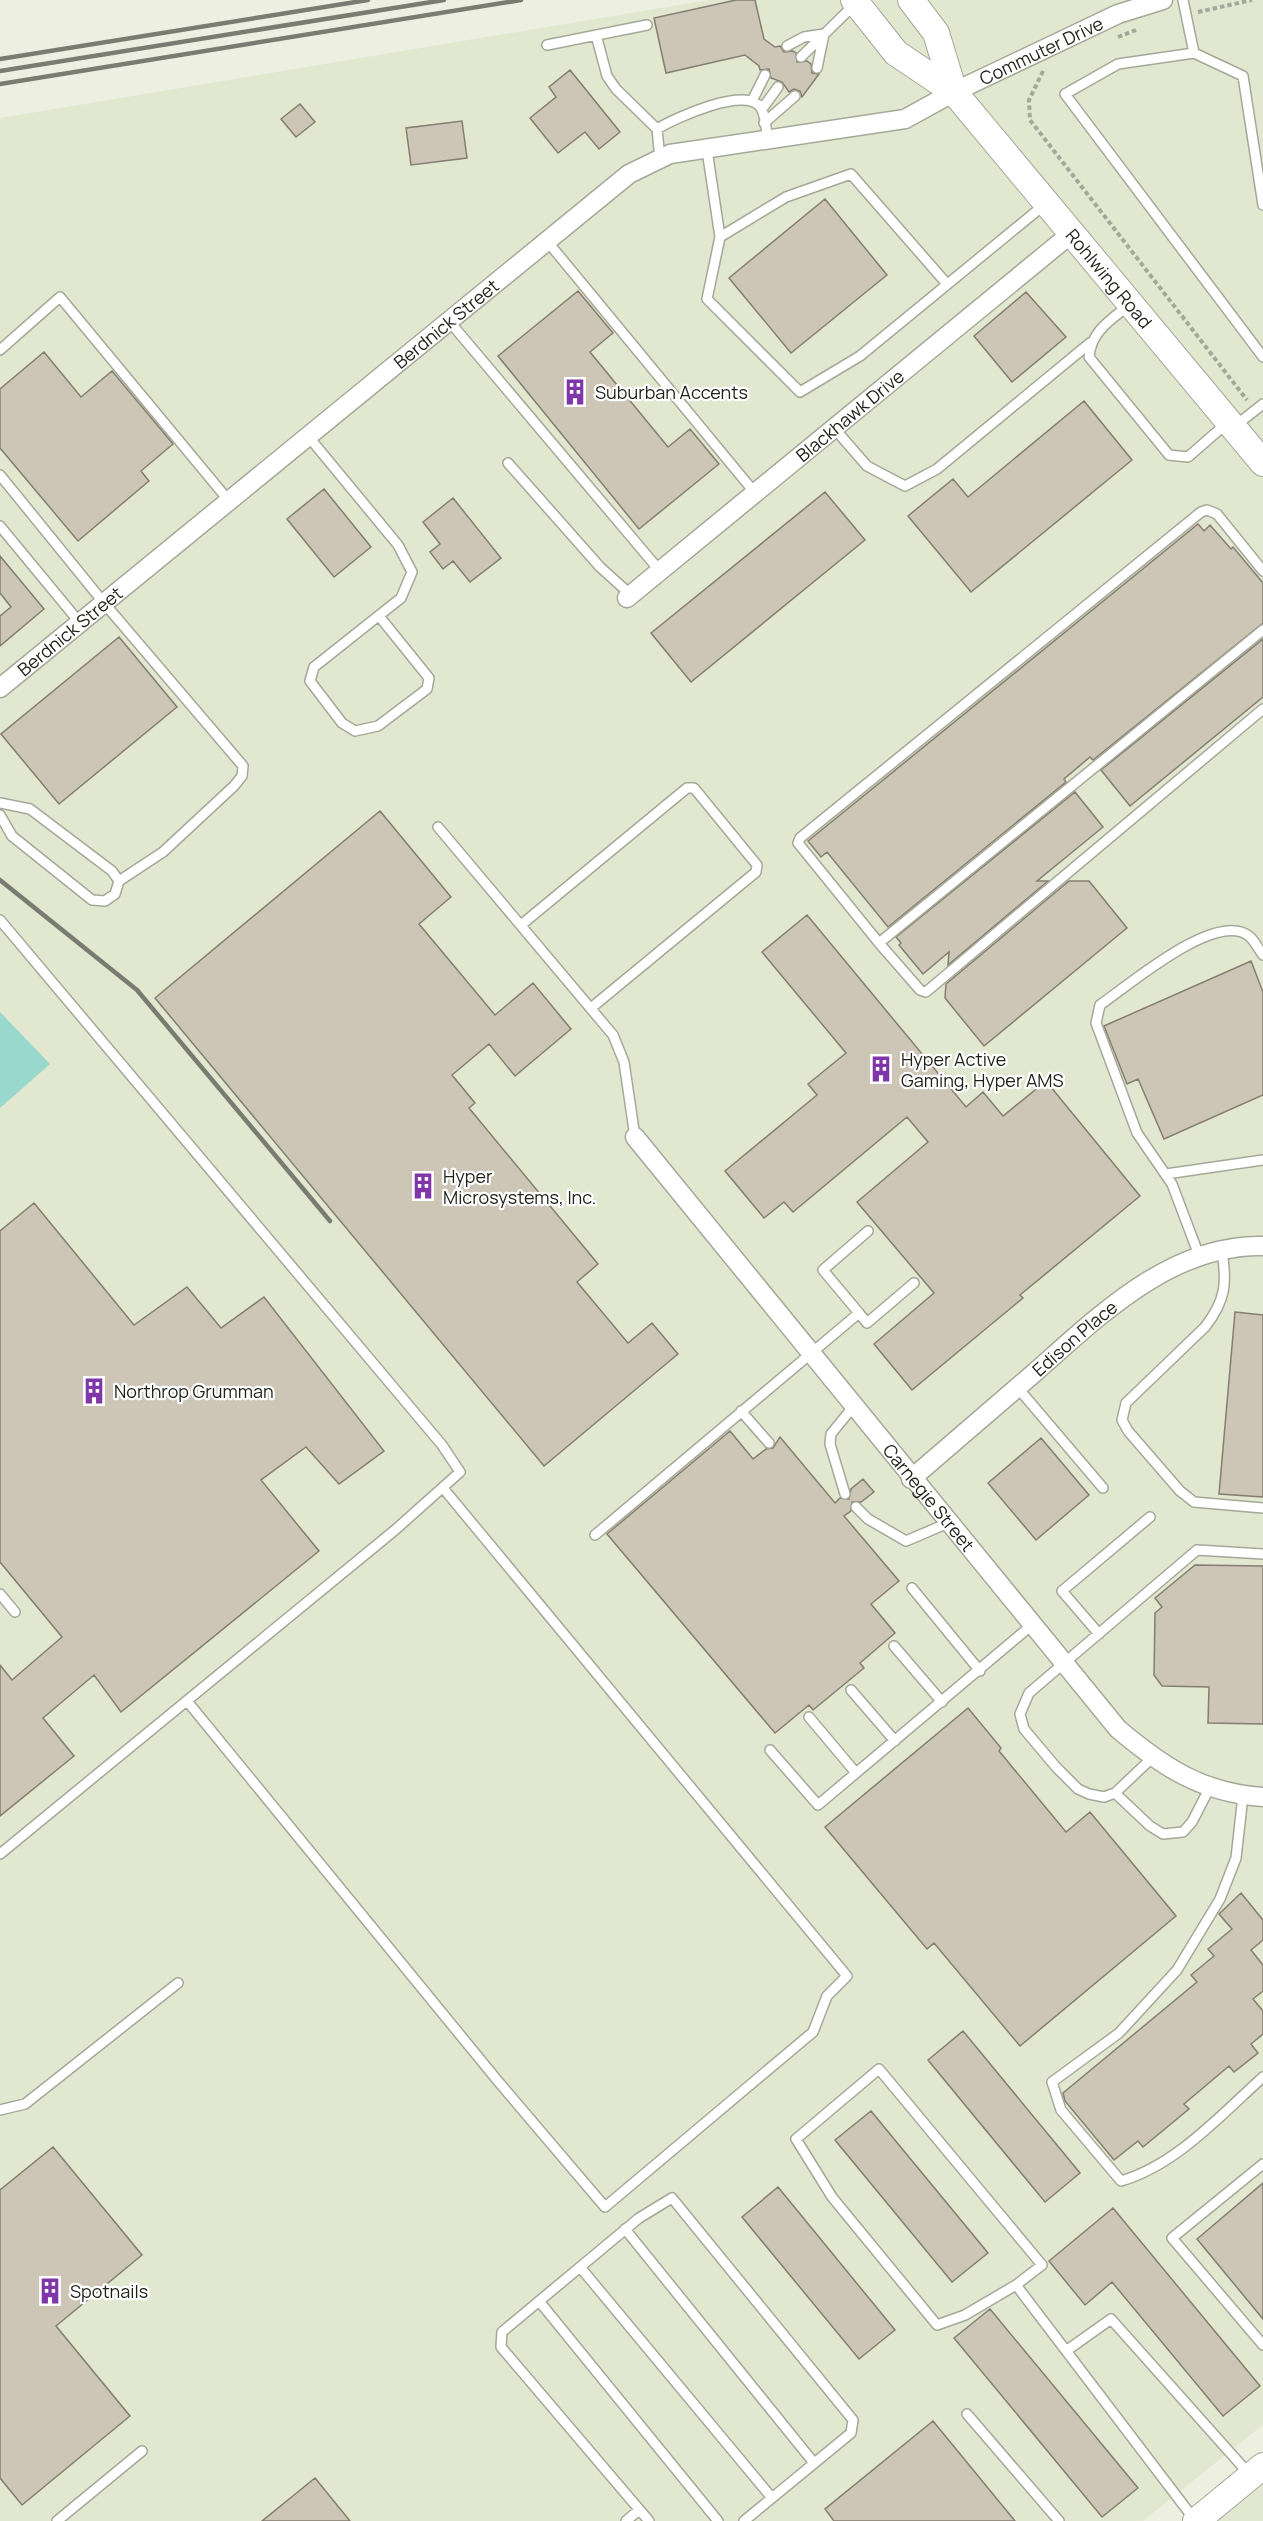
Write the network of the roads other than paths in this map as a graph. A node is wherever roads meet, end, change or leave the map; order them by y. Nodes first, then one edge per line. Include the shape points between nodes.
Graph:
1 (911, 0) edge
2 (1162, 0) edge
3 (1184, 0) edge
4 (855, 2) edge
5 (648, 25) dead end
6 (824, 34) junction
7 (596, 35) junction
8 (547, 45) dead end
9 (787, 46) dead end
10 (1194, 53) junction
11 (801, 57) dead end
12 (817, 68) dead end
13 (765, 75) dead end
14 (778, 87) dead end
15 (954, 92) junction
16 (795, 96) dead end
17 (753, 101) junction
18 (762, 108) junction
19 (657, 129) junction
20 (766, 131) junction
21 (707, 150) junction
22 (660, 159) junction
23 (1047, 203) junction
24 (1263, 205) edge
25 (1072, 233) junction
26 (720, 237) junction
27 (547, 241) junction
28 (947, 284) junction
29 (1131, 303) junction
30 (449, 321) junction
31 (1090, 343) junction
32 (0, 350) edge
33 (1263, 357) edge
34 (1259, 407) edge
35 (1231, 425) junction
36 (834, 428) junction
37 (308, 436) junction
38 (508, 463) dead end
39 (1263, 463) edge
40 (0, 475) edge
41 (755, 493) junction
42 (229, 501) junction
43 (2, 533) edge
44 (660, 571) junction
45 (1263, 571) edge
46 (629, 596) joint
47 (104, 603) junction
48 (379, 616) junction
49 (80, 622) junction
50 (1263, 630) edge
51 (0, 688) edge
52 (1263, 709) edge
53 (0, 803) edge
54 (0, 815) edge
55 (438, 827) dead end
56 (119, 881) junction
57 (0, 920) edge
58 (521, 925) junction
59 (879, 943) junction
60 (1263, 955) edge
61 (591, 1008) junction
62 (635, 1137) joint
63 (1263, 1160) edge
64 (1166, 1174) junction
65 (868, 1231) dead end
66 (1263, 1246) edge
67 (1222, 1251) junction
68 (1200, 1258) junction
69 (914, 1283) dead end
70 (859, 1313) junction
71 (810, 1353) junction
72 (1017, 1387) junction
73 (853, 1407) junction
74 (741, 1411) junction
75 (769, 1443) dead end
76 (912, 1479) junction
77 (443, 1488) junction
78 (1103, 1488) dead end
79 (845, 1494) dead end
80 (856, 1507) dead end
81 (1263, 1508) edge
82 (1150, 1517) dead end
83 (948, 1522) junction
84 (595, 1534) dead end
85 (1263, 1554) edge
86 (912, 1588) dead end
87 (0, 1594) edge
88 (15, 1612) dead end
89 (1034, 1624) junction
90 (1099, 1634) junction
91 (894, 1646) dead end
92 (1065, 1661) junction
93 (980, 1671) junction
94 (851, 1690) dead end
95 (187, 1701) junction
96 (942, 1702) junction
97 (809, 1717) dead end
98 (895, 1741) junction
99 (770, 1750) dead end
100 (1152, 1758) junction
101 (856, 1773) junction
102 (1210, 1786) junction
103 (1115, 1793) junction
104 (1243, 1796) junction
105 (1263, 1797) edge
106 (0, 1854) edge
107 (178, 1983) dead end
108 (1263, 2077) edge
109 (0, 2110) edge
110 (1263, 2164) edge
111 (625, 2229) junction
112 (580, 2267) junction
113 (1016, 2285) junction
114 (540, 2301) junction
115 (1263, 2345) edge
116 (1066, 2351) junction
117 (967, 2414) dead end
118 (142, 2451) dead end
119 (814, 2463) junction
120 (1257, 2471) edge
121 (772, 2498) junction
122 (639, 2510) junction
123 (57, 2521) edge
124 (626, 2521) edge
125 (649, 2521) edge
126 (718, 2521) edge
127 (744, 2521) edge
128 (1059, 2521) edge
129 (1196, 2521) edge

1 - 15 main road, Rohlwing Road via 936,33
2 - 15 street, Commuter Drive via 1118,14
3 - 10 lane
4 - 6 lane
4 - 15 main road, Rohlwing Road via 896,53
5 - 7 lane
6 - 9 lane via 804,37
6 - 11 lane
6 - 12 lane
7 - 8 lane
7 - 19 lane via 607,76
10 - 24 lane via 1242,76
10 - 33 lane via 1118,64 1065,94
13 - 17 lane
14 - 18 lane
15 - 20 street, Berdnick Street via 905,120
15 - 23 main road, Rohlwing Road
16 - 20 lane
17 - 18 lane
17 - 19 lane via 741,99 699,109
18 - 20 lane
19 - 22 lane
20 - 21 street, Berdnick Street
21 - 22 street, Berdnick Street via 669,154
21 - 26 lane
22 - 27 street, Berdnick Street via 629,174
23 - 25 main road, Rohlwing Road
23 - 28 lane
25 - 29 main road, Rohlwing Road
25 - 36 street, Blackhawk Drive
26 - 28 lane via 786,197 851,174
26 - 28 lane via 707,299 801,392 860,356
27 - 30 street, Berdnick Street
27 - 41 lane
29 - 31 lane via 1106,323
29 - 35 main road, Rohlwing Road
30 - 37 street, Berdnick Street
30 - 44 lane
31 - 35 lane via 1089,357 1169,455 1188,457
31 - 36 lane via 937,469 904,486 867,466
32 - 42 lane via 60,297
34 - 35 lane
35 - 39 main road, Rohlwing Road
36 - 41 street, Blackhawk Drive
37 - 42 street, Berdnick Street
37 - 48 lane via 398,545 412,572 401,598
38 - 46 lane
40 - 47 lane
41 - 44 street, Blackhawk Drive
42 - 47 street, Berdnick Street
43 - 49 lane
44 - 46 street, Blackhawk Drive
45 - 59 lane via 1217,514 1201,512 800,838 798,843
47 - 49 street, Berdnick Street
47 - 56 lane via 243,766 242,776 234,786 171,845
48 - 48 lane via 315,667 310,681 342,723 355,731 378,726 427,689 429,678
49 - 51 street, Berdnick Street
50 - 59 lane
52 - 59 lane via 926,992
53 - 56 lane via 30,809 112,871
54 - 56 lane via 12,836 92,900 105,901 115,894
55 - 58 lane
57 - 77 lane via 442,1445 460,1472
58 - 61 lane
58 - 61 lane via 687,788 694,788 757,865 756,872
60 - 64 lane via 1249,936 1225,929 1197,939 1100,1005 1096,1023 1137,1133
61 - 62 lane via 620,1047
62 - 71 street, Carnegie Street
63 - 64 lane
64 - 68 lane
65 - 70 lane via 823,1270
66 - 67 street, Edison Place via 1237,1246
67 - 68 street, Edison Place
67 - 81 lane via 1227,1280 1215,1315 1126,1403 1122,1420 1180,1491 1194,1502
68 - 72 street, Edison Place via 1124,1295
69 - 70 lane via 867,1323
70 - 71 lane
71 - 73 street, Carnegie Street
71 - 74 lane
72 - 76 street, Edison Place
72 - 78 lane
73 - 76 street, Carnegie Street
73 - 79 lane via 831,1434 830,1444
74 - 75 lane
74 - 84 lane
76 - 83 street, Carnegie Street
77 - 95 lane
77 - 95 lane via 847,1976 827,1996 813,2032 605,2207
80 - 83 lane via 868,1519 906,1541
82 - 90 lane via 1062,1591
83 - 89 street, Carnegie Street
85 - 90 lane via 1197,1550
86 - 93 lane
87 - 88 lane
89 - 92 street, Carnegie Street
89 - 93 lane
90 - 92 lane
91 - 96 lane
92 - 100 street, Carnegie Street via 1118,1729
92 - 103 lane via 1029,1693 1020,1714 1024,1729 1078,1789 1104,1797
93 - 96 lane
94 - 98 lane
95 - 106 lane
96 - 98 lane
97 - 101 lane
98 - 101 lane
99 - 101 lane via 818,1805
100 - 102 street, Carnegie Street
100 - 103 lane
102 - 103 lane via 1184,1832 1163,1834
102 - 104 street, Carnegie Street
104 - 105 street, Carnegie Street
104 - 108 lane via 1236,1858 1220,1899 1177,1970 1119,2033 1052,2082 1061,2110 1121,2181 1139,2176 1199,2136
107 - 109 lane via 25,2104
110 - 115 lane via 1172,2238
111 - 112 lane
111 - 119 lane
111 - 119 lane via 672,2198 853,2420 851,2433
112 - 114 lane
112 - 121 lane
113 - 113 lane via 1042,2265 879,2069 796,2139 832,2198 937,2325
113 - 116 lane
114 - 122 lane via 502,2332 501,2347
114 - 126 lane
116 - 120 lane via 1111,2319
116 - 129 lane
117 - 128 lane
118 - 123 lane
119 - 121 lane
120 - 129 main road
121 - 127 lane
122 - 124 lane
122 - 125 lane

